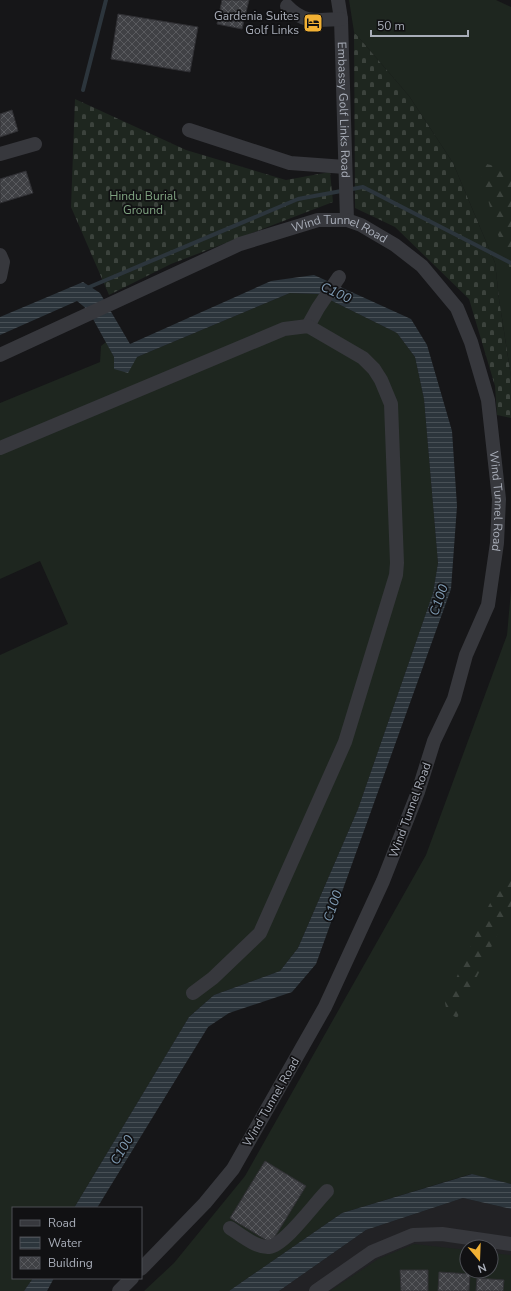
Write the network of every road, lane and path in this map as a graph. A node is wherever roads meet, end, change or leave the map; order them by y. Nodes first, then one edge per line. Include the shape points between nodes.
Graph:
1 (338, 0) edge
2 (287, 6) dead end
3 (341, 19) junction
4 (189, 130) dead end
5 (35, 144) dead end
6 (0, 154) edge
7 (345, 167) junction
8 (347, 220) junction
9 (0, 255) edge
10 (0, 277) edge
11 (339, 277) dead end
12 (308, 326) junction
13 (2, 351) edge
14 (0, 448) edge
15 (193, 993) dead end
16 (327, 1191) dead end
17 (230, 1228) dead end
18 (511, 1244) edge
19 (142, 1268) edge
20 (131, 1279) edge
21 (119, 1291) edge
22 (316, 1291) edge

1 - 3 street, Embassy Golf Links Road
2 - 3 street via 297,17 314,20
3 - 7 street, Embassy Golf Links Road
4 - 7 street via 290,163
5 - 6 street
7 - 8 street, Embassy Golf Links Road
8 - 13 street, Wind Tunnel Road via 318,220 240,244 83,317
8 - 19 street, Wind Tunnel Road via 361,225 395,245 422,266 457,308 471,342 488,400 499,499 497,543 488,605 466,655 454,699 434,741 418,792 383,881 325,1007 233,1169 205,1204
9 - 10 street via 3,262
11 - 12 street
12 - 14 street via 284,329
12 - 15 street via 363,358 374,368 391,404 396,575 345,742 260,933
16 - 17 street via 278,1244 268,1247 250,1242
18 - 22 street via 442,1234 413,1234 372,1252
20 - 21 street

